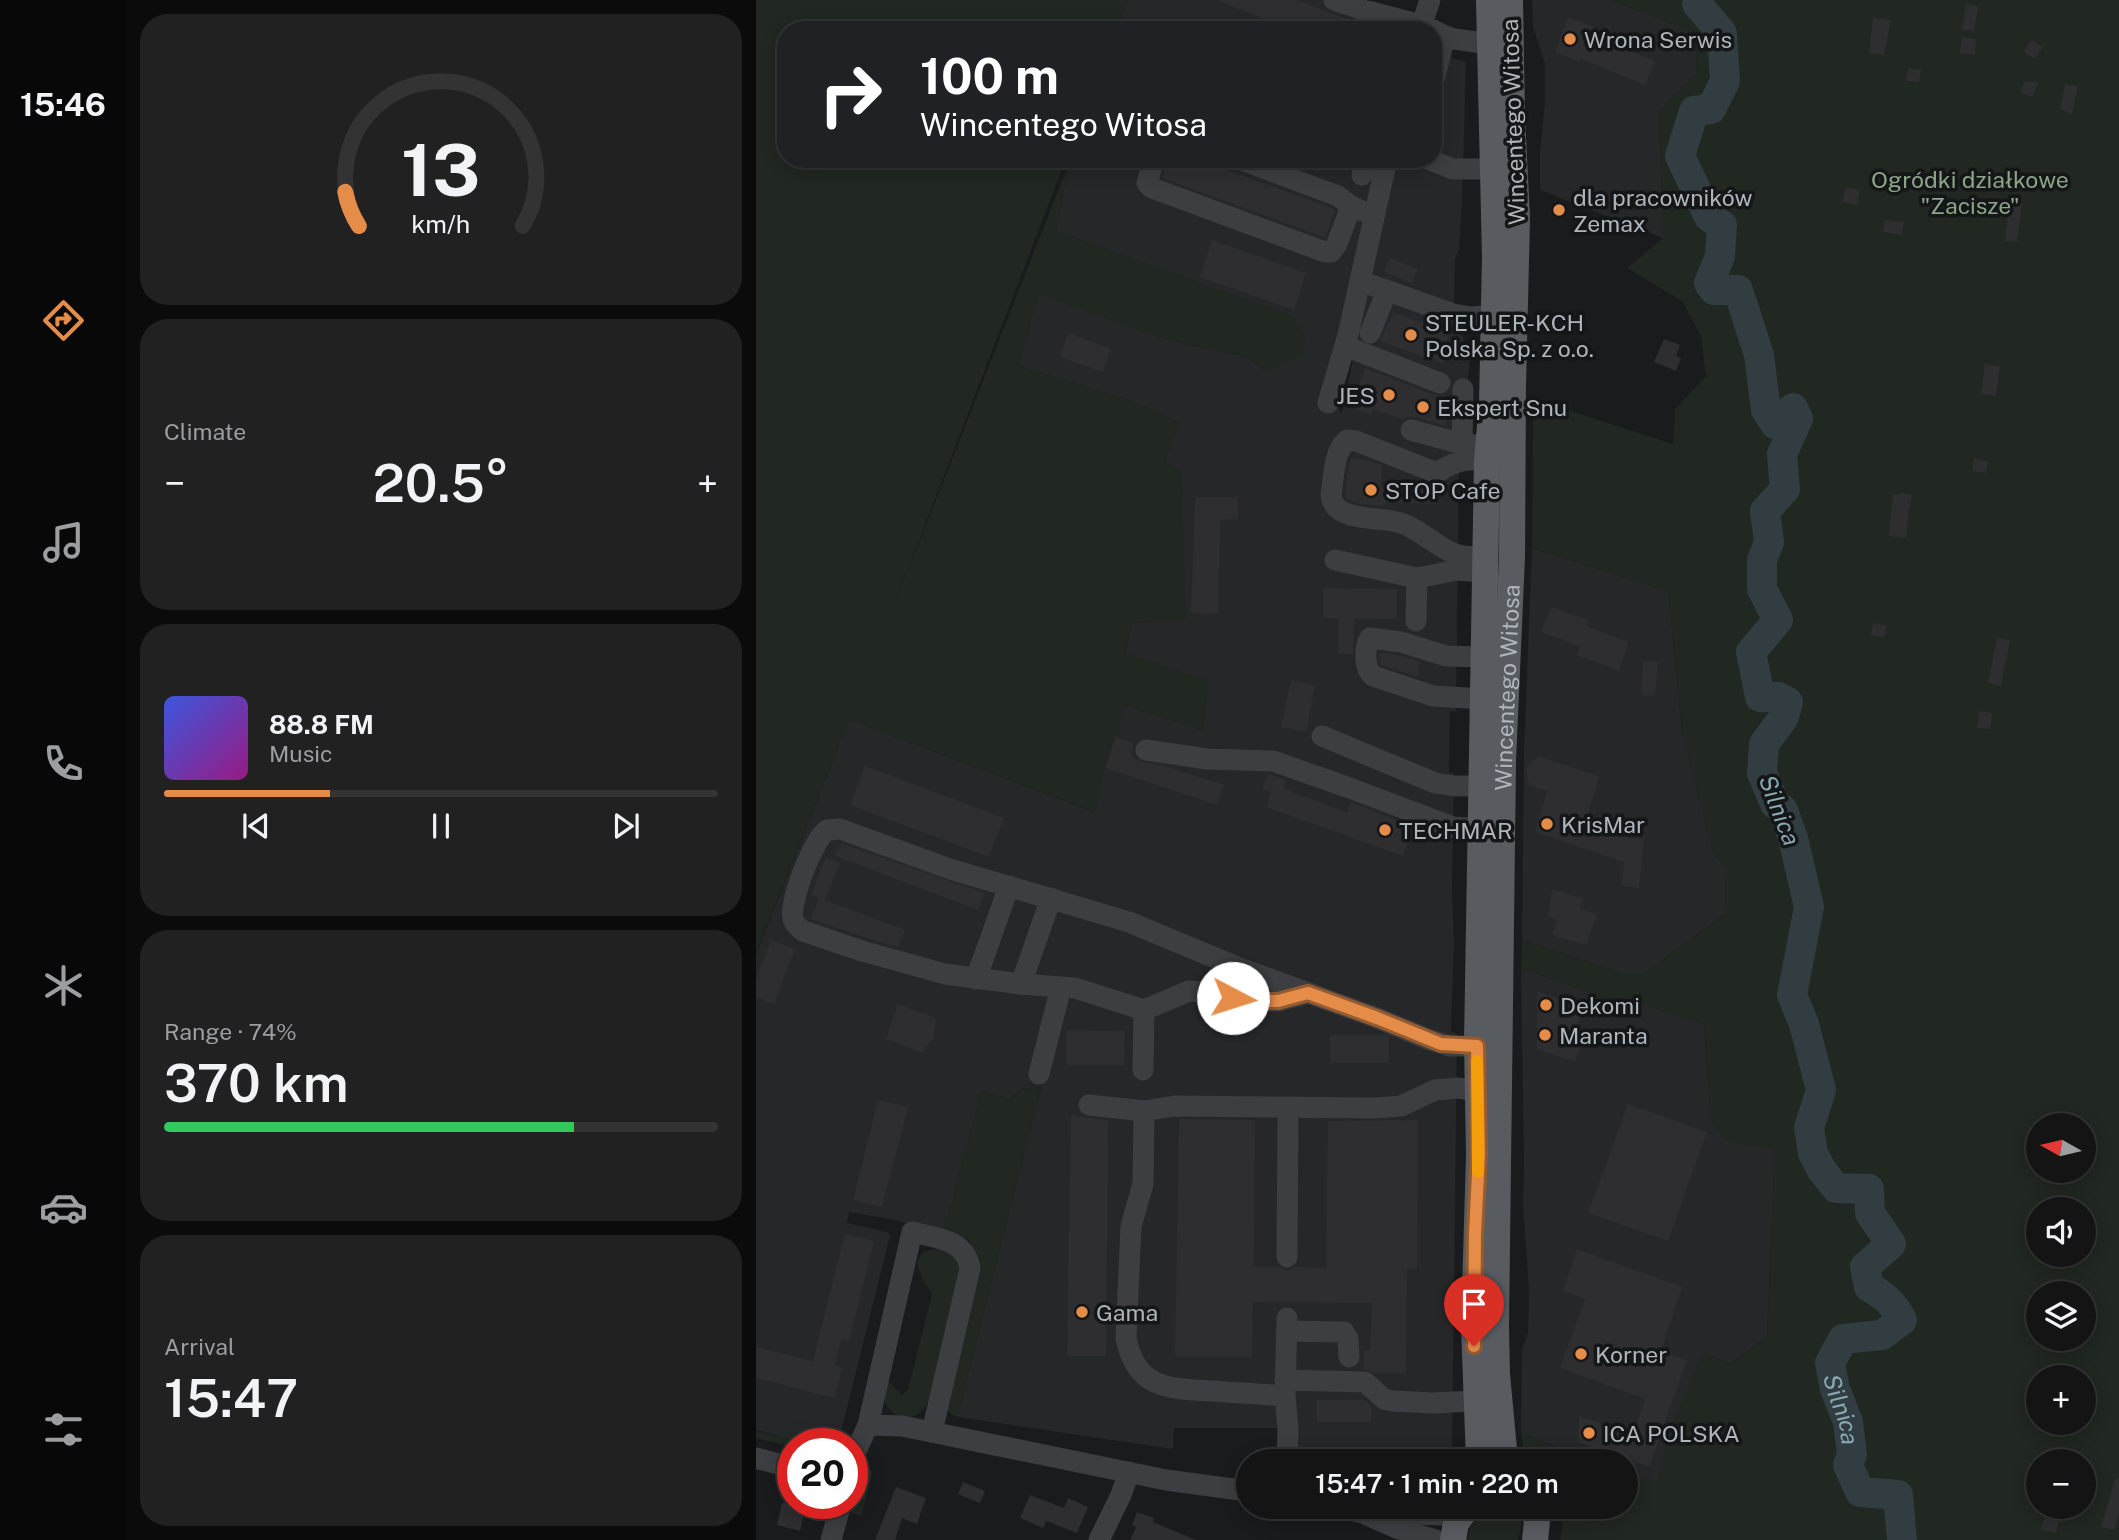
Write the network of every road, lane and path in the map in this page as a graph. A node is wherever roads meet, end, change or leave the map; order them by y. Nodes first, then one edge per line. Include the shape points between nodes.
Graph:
1 (1334, 0) edge
2 (1430, 0) edge
3 (1489, 0) edge
4 (1510, 0) edge
5 (1401, 21) edge
6 (1430, 21) edge
7 (1442, 34) edge
8 (1490, 44) junction
9 (1442, 165) edge
10 (1151, 168) edge
11 (1263, 168) edge
12 (1385, 168) edge
13 (1493, 169) junction
14 (1351, 206) junction
15 (1375, 216) junction
16 (1360, 281) junction
17 (1387, 291) junction
18 (1494, 315) junction
19 (1370, 333) dead end
20 (1345, 346) junction
21 (1440, 383) dead end
22 (1463, 389) dead end
23 (1328, 403) dead end
24 (1411, 430) dead end
25 (1462, 444) junction
26 (1488, 453) junction
27 (1513, 502) junction
28 (1335, 560) dead end
29 (1485, 565) junction
30 (1417, 578) junction
31 (1416, 621) dead end
32 (1484, 657) junction
33 (1483, 699) junction
34 (1322, 736) dead end
35 (1146, 750) dead end
36 (1481, 786) junction
37 (1480, 829) junction
38 (1009, 886) junction
39 (1051, 898) junction
40 (976, 979) junction
41 (1021, 984) junction
42 (1061, 987) junction
43 (1308, 993) junction
44 (1144, 1010) junction
45 (1477, 1046) junction
46 (1143, 1070) dead end
47 (1039, 1074) dead end
48 (1478, 1091) junction
49 (1089, 1105) dead end
50 (1288, 1107) junction
51 (1144, 1111) junction
52 (1287, 1257) dead end
53 (1349, 1357) dead end
54 (1285, 1388) junction
55 (1476, 1401) junction
56 (868, 1425) junction
57 (867, 1428) edge
58 (932, 1432) junction
59 (1287, 1449) edge
60 (1478, 1449) edge
61 (1504, 1449) edge
62 (756, 1458) edge
63 (777, 1464) edge
64 (1129, 1472) junction
65 (1236, 1489) edge
66 (837, 1519) edge
67 (1375, 1519) edge
68 (1459, 1519) edge
69 (1536, 1519) edge
70 (831, 1540) edge
71 (1099, 1540) edge
72 (1436, 1540) edge
73 (1453, 1540) edge
74 (1535, 1540) edge

1 - 5 street
2 - 6 street
3 - 8 main road, Wincentego Witosa
4 - 27 main road, Wincentego Witosa via 1517,218
7 - 8 street
8 - 13 main road, Wincentego Witosa
9 - 13 street
10 - 14 street via 1147,183 1152,188 1325,252 1337,244
11 - 14 street via 1338,196
12 - 15 street
13 - 18 main road, Wincentego Witosa
14 - 15 street
15 - 16 street
16 - 17 street
16 - 20 street
17 - 18 street via 1453,314
17 - 19 street
18 - 26 main road, Wincentego Witosa
20 - 21 street
20 - 23 street
22 - 25 street
24 - 25 street
25 - 26 street
26 - 27 street
26 - 29 main road, Wincentego Witosa
26 - 29 street via 1437,473 1347,440 1338,453 1331,495 1336,508 1345,513 1400,523
27 - 61 main road, Wincentego Witosa via 1503,761 1496,1326
28 - 30 street
29 - 30 street
29 - 32 main road, Wincentego Witosa
30 - 31 street
32 - 33 main road, Wincentego Witosa
32 - 33 street via 1446,656 1388,639 1367,643 1366,669 1373,676 1433,696
33 - 36 main road, Wincentego Witosa
34 - 36 street via 1435,783
35 - 37 street via 1207,759 1273,761 1453,827
36 - 37 main road, Wincentego Witosa
37 - 45 main road, Wincentego Witosa
38 - 39 street
38 - 40 street
38 - 40 street via 834,829 817,841 796,893 793,919 803,932
39 - 41 street
39 - 43 street via 1129,922
40 - 41 street
41 - 42 street
42 - 44 street
42 - 47 street
43 - 44 street via 1278,1001 1250,1001 1189,991
43 - 45 street via 1441,1044
44 - 46 street
45 - 48 main road, Wincentego Witosa
48 - 50 street via 1435,1090 1401,1106
48 - 55 main road, Wincentego Witosa
49 - 51 street
50 - 51 street via 1174,1106
50 - 52 street
51 - 54 street via 1143,1184 1131,1226 1129,1351 1143,1374 1163,1387
53 - 54 street via 1344,1332 1287,1325
54 - 55 street via 1365,1382 1392,1401
54 - 59 street
55 - 60 main road, Wincentego Witosa
56 - 57 street
56 - 58 street
56 - 58 street via 912,1232 960,1247 970,1268
58 - 64 street
62 - 63 street
64 - 65 street
64 - 71 street
66 - 70 street
67 - 72 street
68 - 73 main road
69 - 74 main road

